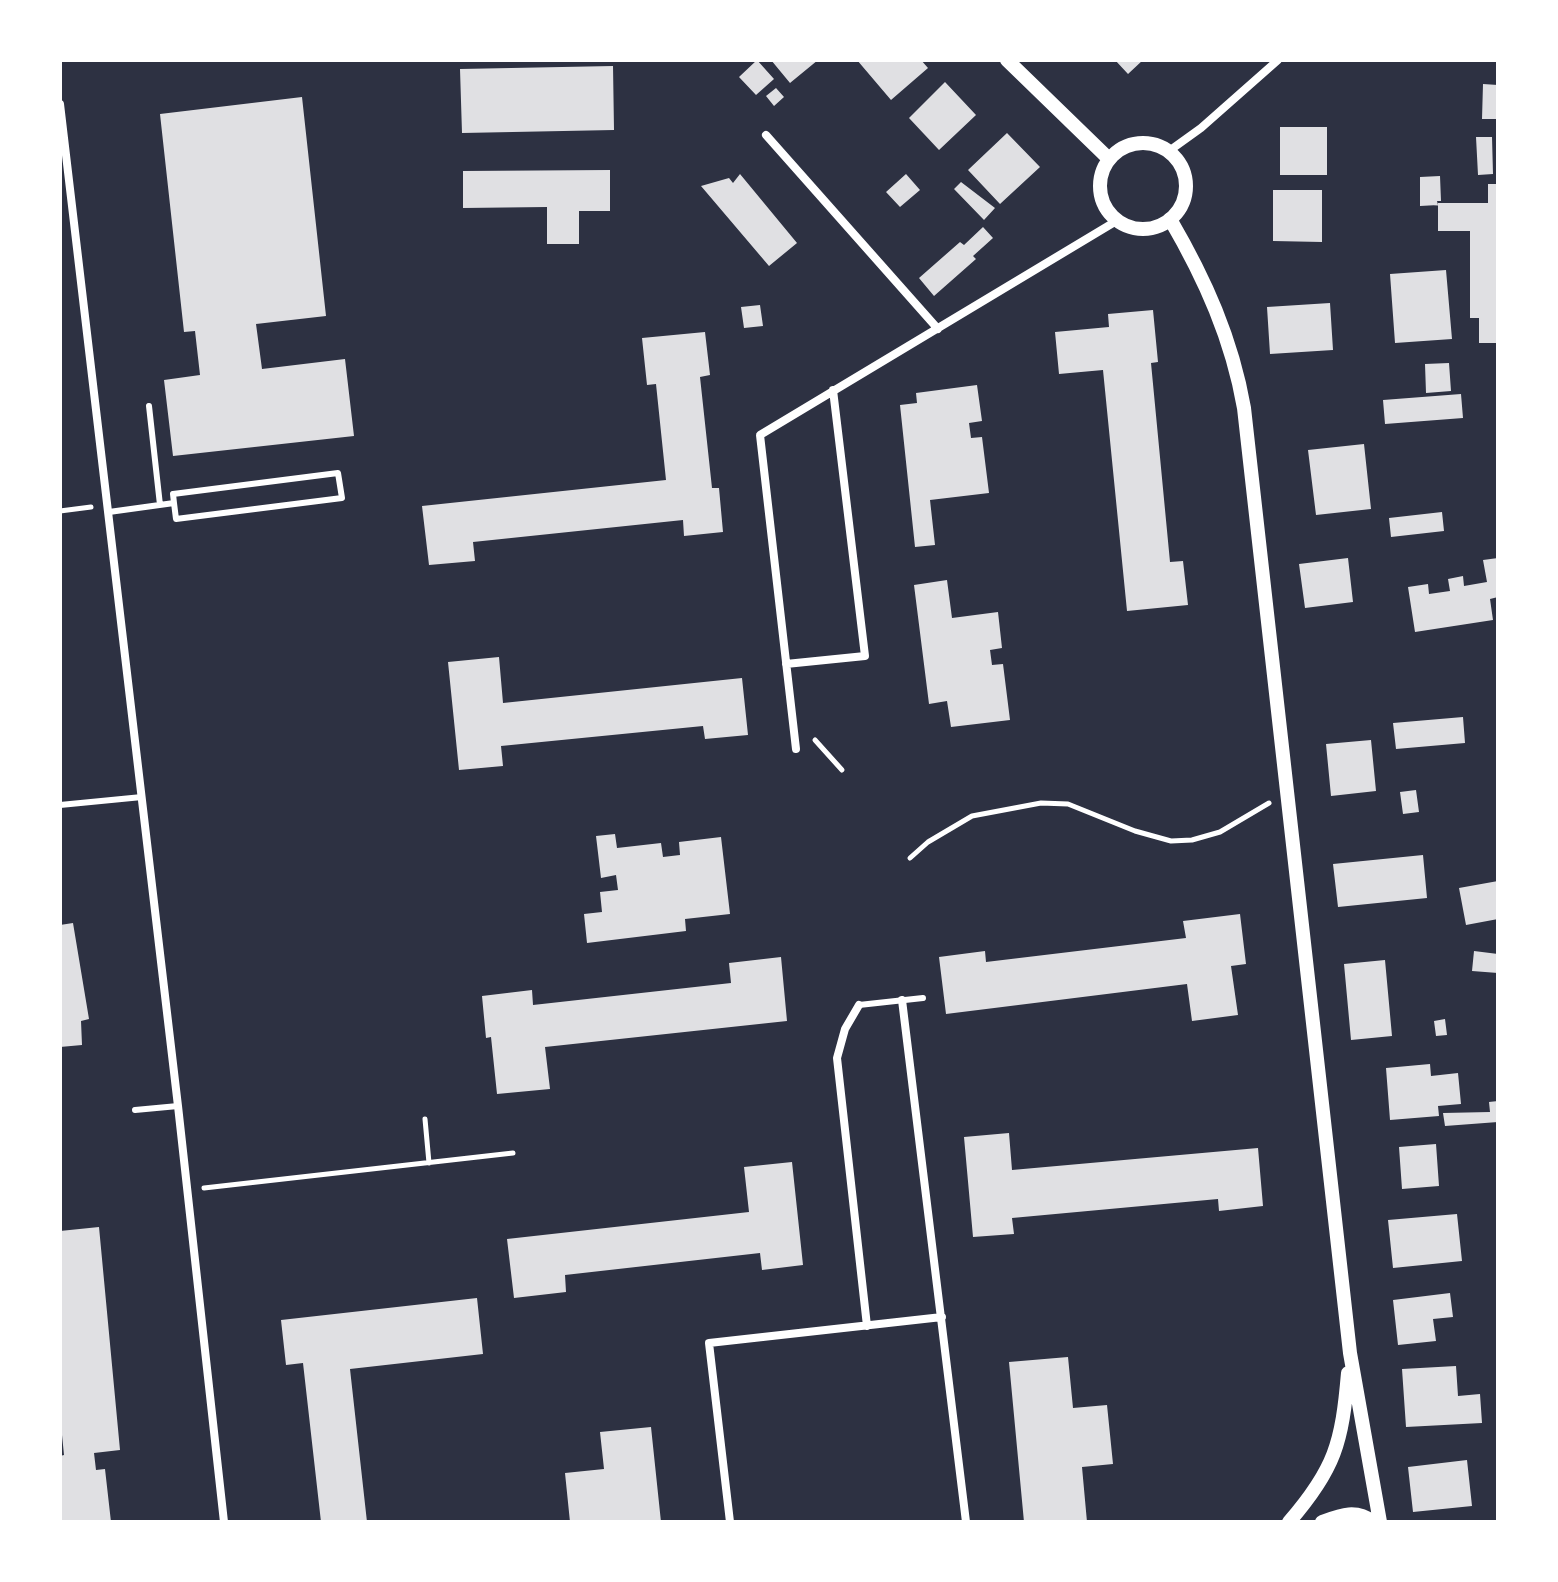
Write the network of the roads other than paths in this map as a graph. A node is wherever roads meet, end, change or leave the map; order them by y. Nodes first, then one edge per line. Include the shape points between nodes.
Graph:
1 (1007, 60) edge
2 (1278, 60) edge
3 (60, 104) edge
4 (766, 135) dead end
5 (1169, 151) junction
6 (1109, 159) junction
7 (1170, 219) junction
8 (1118, 220) junction
9 (938, 329) junction
10 (833, 390) junction
11 (149, 406) dead end
12 (174, 503) junction
13 (160, 505) junction
14 (109, 509) junction
15 (786, 664) junction
16 (796, 749) dead end
17 (142, 797) junction
18 (60, 805) edge
19 (923, 998) dead end
20 (902, 1000) junction
21 (859, 1005) joint
22 (178, 1106) junction
23 (135, 1110) dead end
24 (942, 1317) junction
25 (867, 1326) junction
26 (1350, 1353) junction
27 (224, 1522) edge
28 (730, 1522) edge
29 (966, 1522) edge
30 (1289, 1522) edge
31 (1322, 1522) edge
32 (1373, 1522) edge
33 (1380, 1522) edge

1 - 6 street
2 - 5 street
3 - 14 street
4 - 9 street
5 - 6 street via 1139,143
5 - 7 street via 1186,183 1180,209
6 - 8 street via 1100,188
7 - 8 street via 1144,229
7 - 26 street via 1222,321 1239,380
8 - 9 street
9 - 10 street
10 - 15 street via 760,435
10 - 15 street via 865,656
11 - 13 lane
12 - 12 lane via 176,519 342,498 338,473 173,494
12 - 13 lane
13 - 14 lane
14 - 17 street
15 - 16 street
17 - 18 lane
17 - 22 street
19 - 20 lane
20 - 21 lane
20 - 24 street
21 - 25 street via 837,1058
22 - 23 lane
22 - 27 street
24 - 25 street
24 - 29 street
25 - 28 street via 709,1343
26 - 30 street via 1332,1462
26 - 33 street
31 - 32 street via 1348,1513

